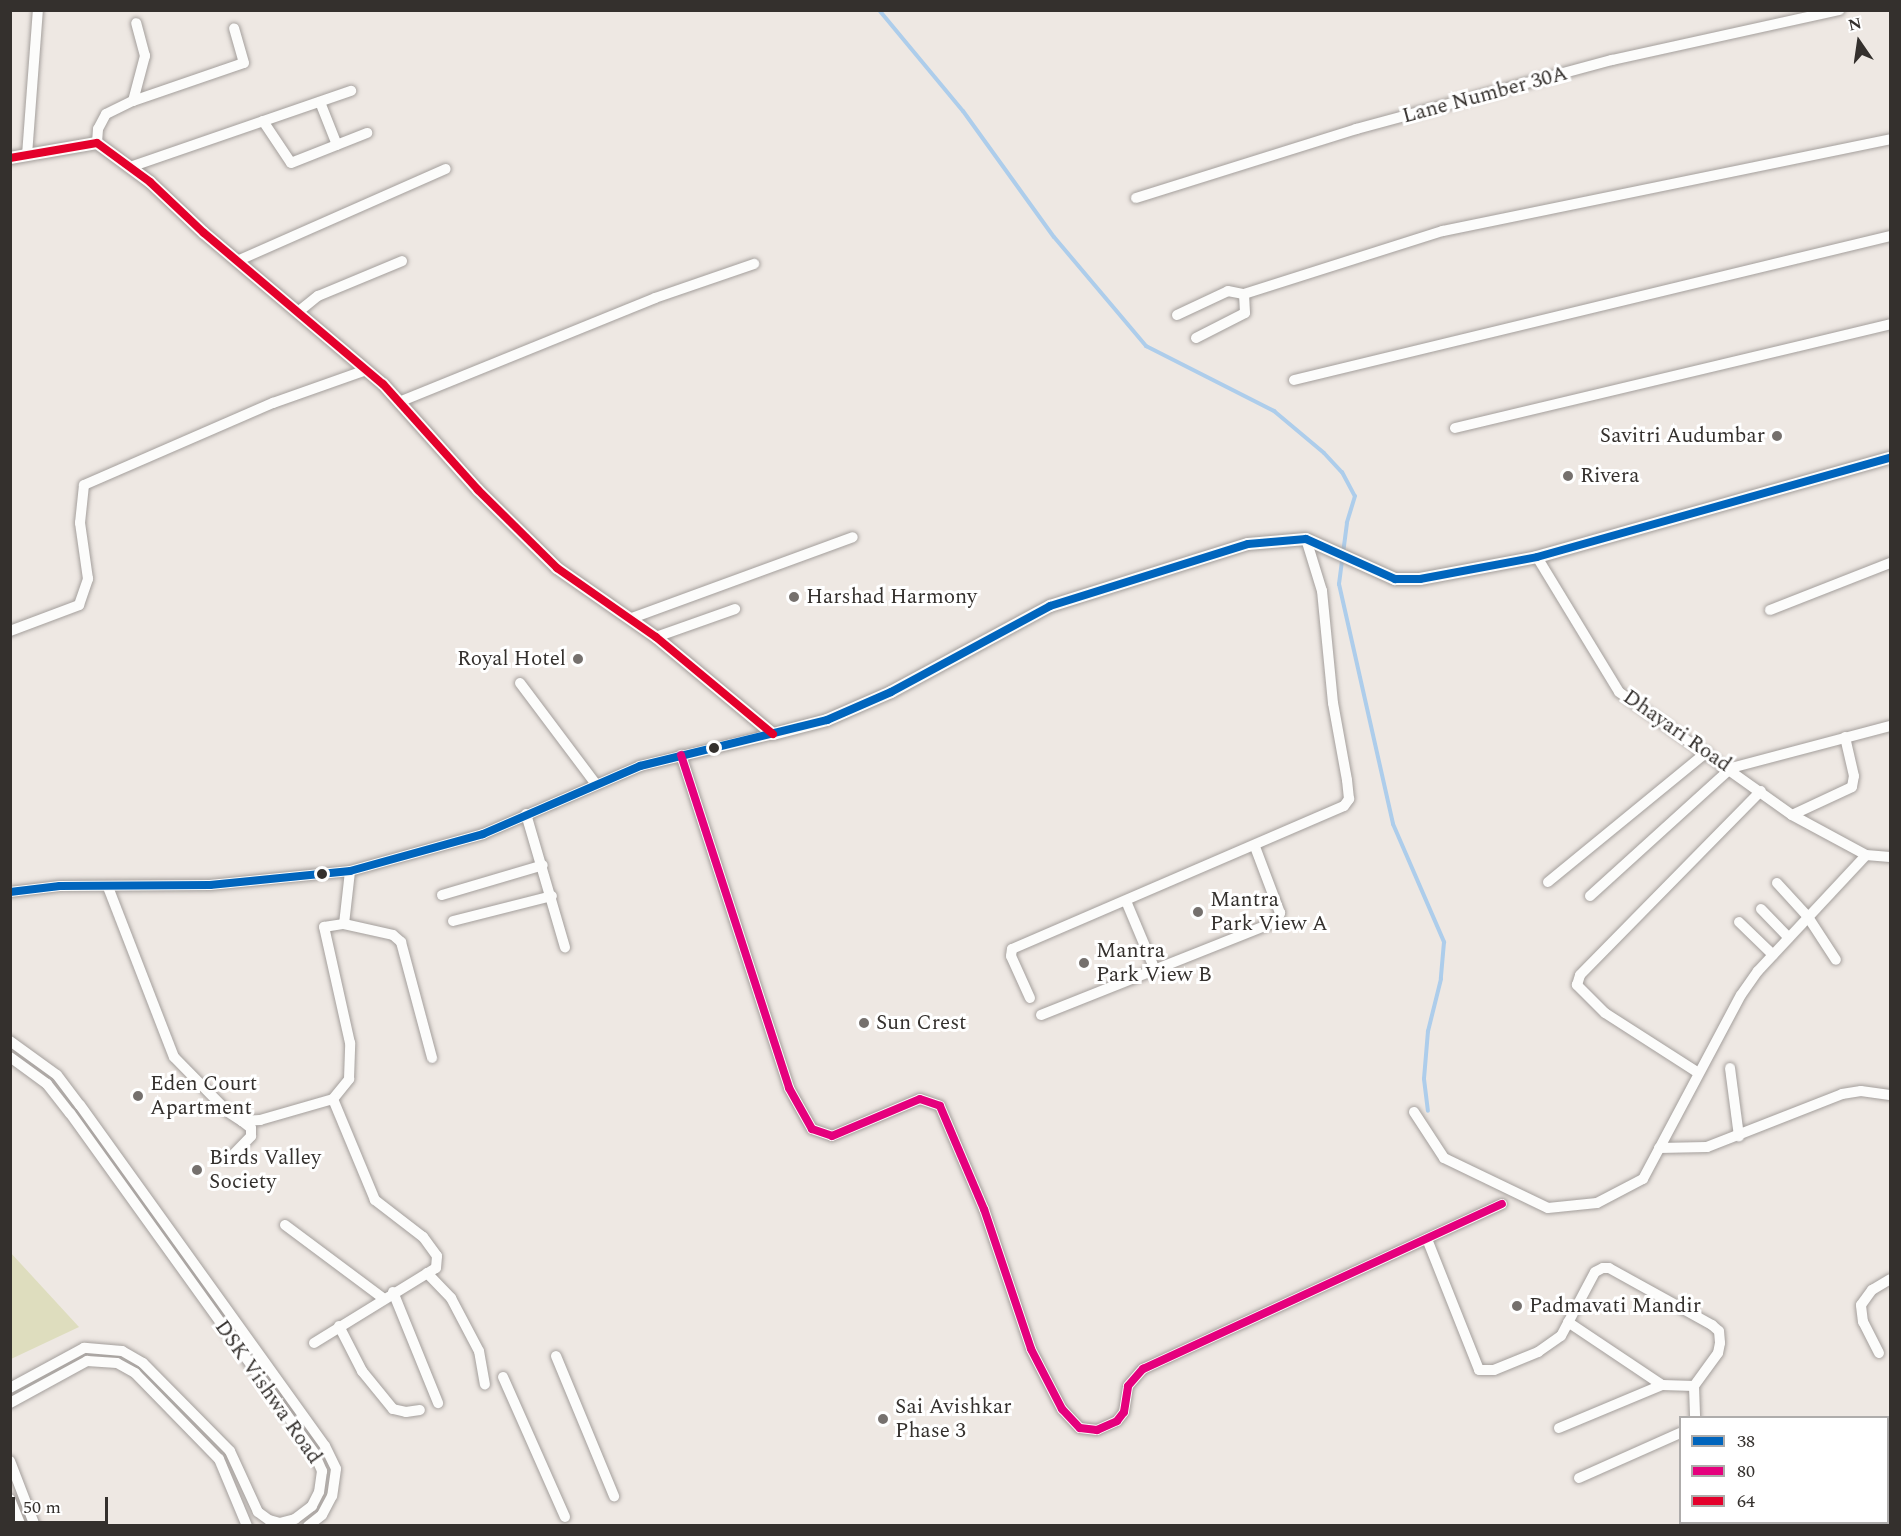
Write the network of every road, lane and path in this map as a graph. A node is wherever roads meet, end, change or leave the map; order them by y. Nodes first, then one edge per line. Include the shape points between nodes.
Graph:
1 (38, 10) edge
2 (1840, 10) edge
3 (136, 22) dead end
4 (234, 28) dead end
5 (351, 91) dead end
6 (133, 101) junction
7 (320, 102) junction
8 (263, 120) junction
9 (367, 133) dead end
10 (1890, 139) edge
11 (97, 143) junction
12 (337, 145) junction
13 (27, 154) junction
14 (10, 158) edge
15 (130, 167) junction
16 (446, 169) dead end
17 (1136, 198) dead end
18 (1890, 236) edge
19 (237, 261) junction
20 (402, 261) dead end
21 (754, 264) dead end
22 (1244, 294) junction
23 (298, 312) junction
24 (1177, 315) dead end
25 (1890, 324) edge
26 (1196, 338) dead end
27 (366, 369) junction
28 (1294, 380) dead end
29 (399, 402) junction
30 (1455, 428) dead end
31 (1890, 458) edge
32 (853, 537) dead end
33 (1306, 539) junction
34 (1537, 557) junction
35 (1890, 563) edge
36 (735, 609) dead end
37 (1770, 610) dead end
38 (632, 618) junction
39 (10, 631) edge
40 (656, 637) junction
41 (520, 683) dead end
42 (1890, 726) edge
43 (773, 734) junction
44 (1845, 737) junction
45 (1707, 752) junction
46 (681, 755) junction
47 (1731, 768) junction
48 (595, 783) junction
49 (1761, 791) junction
50 (526, 814) junction
51 (1792, 815) junction
52 (1255, 847) junction
53 (1866, 855) junction
54 (1890, 857) edge
55 (543, 865) junction
56 (350, 871) junction
57 (1548, 882) dead end
58 (1777, 883) dead end
59 (108, 887) junction
60 (10, 892) edge
61 (442, 895) dead end
62 (552, 896) junction
63 (1590, 896) dead end
64 (1126, 901) junction
65 (1761, 909) dead end
66 (1808, 918) junction
67 (453, 921) dead end
68 (1739, 922) dead end
69 (344, 924) junction
70 (1789, 938) junction
71 (565, 947) dead end
72 (1773, 955) junction
73 (1836, 960) dead end
74 (1155, 970) junction
75 (1030, 998) dead end
76 (1041, 1015) dead end
77 (10, 1041) edge
78 (10, 1057) edge
79 (432, 1058) dead end
80 (1730, 1068) dead end
81 (1697, 1072) junction
82 (1890, 1095) edge
83 (333, 1099) junction
84 (1414, 1112) dead end
85 (242, 1121) junction
86 (1739, 1136) junction
87 (1659, 1148) junction
88 (229, 1159) dead end
89 (1502, 1204) dead end
90 (160, 1215) junction
91 (148, 1223) junction
92 (285, 1225) dead end
93 (1427, 1239) junction
94 (427, 1273) junction
95 (1890, 1279) edge
96 (393, 1292) junction
97 (383, 1298) junction
98 (1568, 1322) junction
99 (339, 1326) junction
100 (314, 1343) dead end
101 (1879, 1353) dead end
102 (556, 1356) dead end
103 (503, 1377) dead end
104 (484, 1384) dead end
105 (1662, 1385) junction
106 (1694, 1386) junction
107 (10, 1388) edge
108 (438, 1402) dead end
109 (10, 1403) edge
110 (420, 1410) dead end
111 (1695, 1416) edge
112 (1559, 1428) dead end
113 (1679, 1433) edge
114 (10, 1461) edge
115 (1579, 1478) dead end
116 (614, 1496) dead end
117 (10, 1499) edge
118 (565, 1517) dead end
119 (264, 1521) edge
120 (21, 1526) edge
121 (35, 1526) edge
122 (247, 1526) edge
123 (308, 1526) edge

1 - 13 street
2 - 17 street, Lane Number 30A via 1612,60 1356,129
3 - 6 street via 145,56
4 - 6 street via 244,63
5 - 7 street
6 - 11 street via 106,114 98,129
7 - 8 street
7 - 12 street
8 - 12 street via 291,164
8 - 15 street
9 - 12 street
10 - 22 street via 1443,231
11 - 13 street
11 - 15 street
13 - 14 street
15 - 19 street
16 - 19 street
18 - 28 street
19 - 23 street
20 - 23 street via 318,296
21 - 29 street via 655,297
22 - 24 street via 1228,291
22 - 26 street via 1245,313
23 - 27 street
25 - 30 street
27 - 29 street
27 - 39 street via 273,403 84,485 80,523 88,579 79,605
29 - 38 street via 478,490 557,568
31 - 34 street
32 - 38 street
33 - 34 street via 1395,579 1420,579
33 - 43 street via 1248,544 1088,592 1050,606 891,692 827,720
33 - 52 street via 1322,591 1333,703 1349,799 1339,811
34 - 45 street, Dhayari Road via 1619,692
35 - 37 street
36 - 40 street
38 - 40 street
40 - 43 street
41 - 48 street
42 - 44 street
43 - 46 street
44 - 47 street
44 - 51 street via 1854,776 1852,787
45 - 47 street, Dhayari Road
45 - 57 street
46 - 48 street
46 - 93 street via 789,1088 812,1129 832,1136 920,1099 940,1106 984,1209 1031,1349 1062,1409 1080,1428 1097,1430 1117,1420 1124,1412 1128,1386 1143,1370
47 - 49 street, Dhayari Road
47 - 63 street
48 - 50 street
49 - 51 street, Dhayari Road
49 - 81 street via 1580,975 1577,985 1605,1013
50 - 55 street
50 - 56 street via 483,834
51 - 53 street, Dhayari Road
52 - 64 street
52 - 74 street via 1279,920
53 - 54 street, Dhayari Road
53 - 66 street
55 - 61 street
55 - 62 street
56 - 59 street via 210,885
56 - 69 street
58 - 66 street
59 - 60 street via 60,886
59 - 85 street via 174,1057 228,1112
62 - 67 street
62 - 71 street
64 - 74 street
64 - 75 street via 1012,949 1011,956
65 - 70 street
66 - 70 street
66 - 73 street
68 - 72 street
69 - 79 street via 393,935 400,942
69 - 83 street via 324,927 350,1043 348,1079
70 - 72 street
72 - 81 street via 1741,995
74 - 76 street
77 - 90 street, DSK Vishwa Road via 57,1075
78 - 91 street, DSK Vishwa Road via 48,1084
80 - 86 street
81 - 87 street
82 - 86 street via 1861,1091 1842,1094
83 - 85 street via 260,1120
83 - 94 street via 375,1200 423,1237 437,1256 436,1268
84 - 87 street via 1444,1158 1548,1208 1597,1203 1643,1179
85 - 88 street via 250,1128 251,1136
86 - 87 street via 1707,1147
89 - 93 street
90 - 91 street
90 - 123 street, DSK Vishwa Road via 325,1446 336,1469 332,1496 322,1515
91 - 119 street, DSK Vishwa Road via 314,1453 322,1471 312,1506 280,1524
92 - 97 street
93 - 98 street via 1479,1370 1494,1370 1538,1352 1561,1336
94 - 96 street
94 - 104 street via 451,1298 479,1351
95 - 101 street via 1872,1290 1861,1305 1863,1322
96 - 97 street
96 - 108 street
97 - 99 street
98 - 105 street
98 - 106 street via 1595,1272 1609,1268 1719,1331 1718,1353
99 - 100 street
99 - 110 street via 362,1371 393,1409
102 - 116 street
103 - 118 street
105 - 106 street
105 - 112 street
106 - 111 street
107 - 119 street, DSK Vishwa Road via 84,1348 122,1351 143,1363 230,1451
109 - 122 street via 87,1361 117,1363 135,1373 219,1459 228,1471
113 - 115 street
114 - 121 street
117 - 120 street

